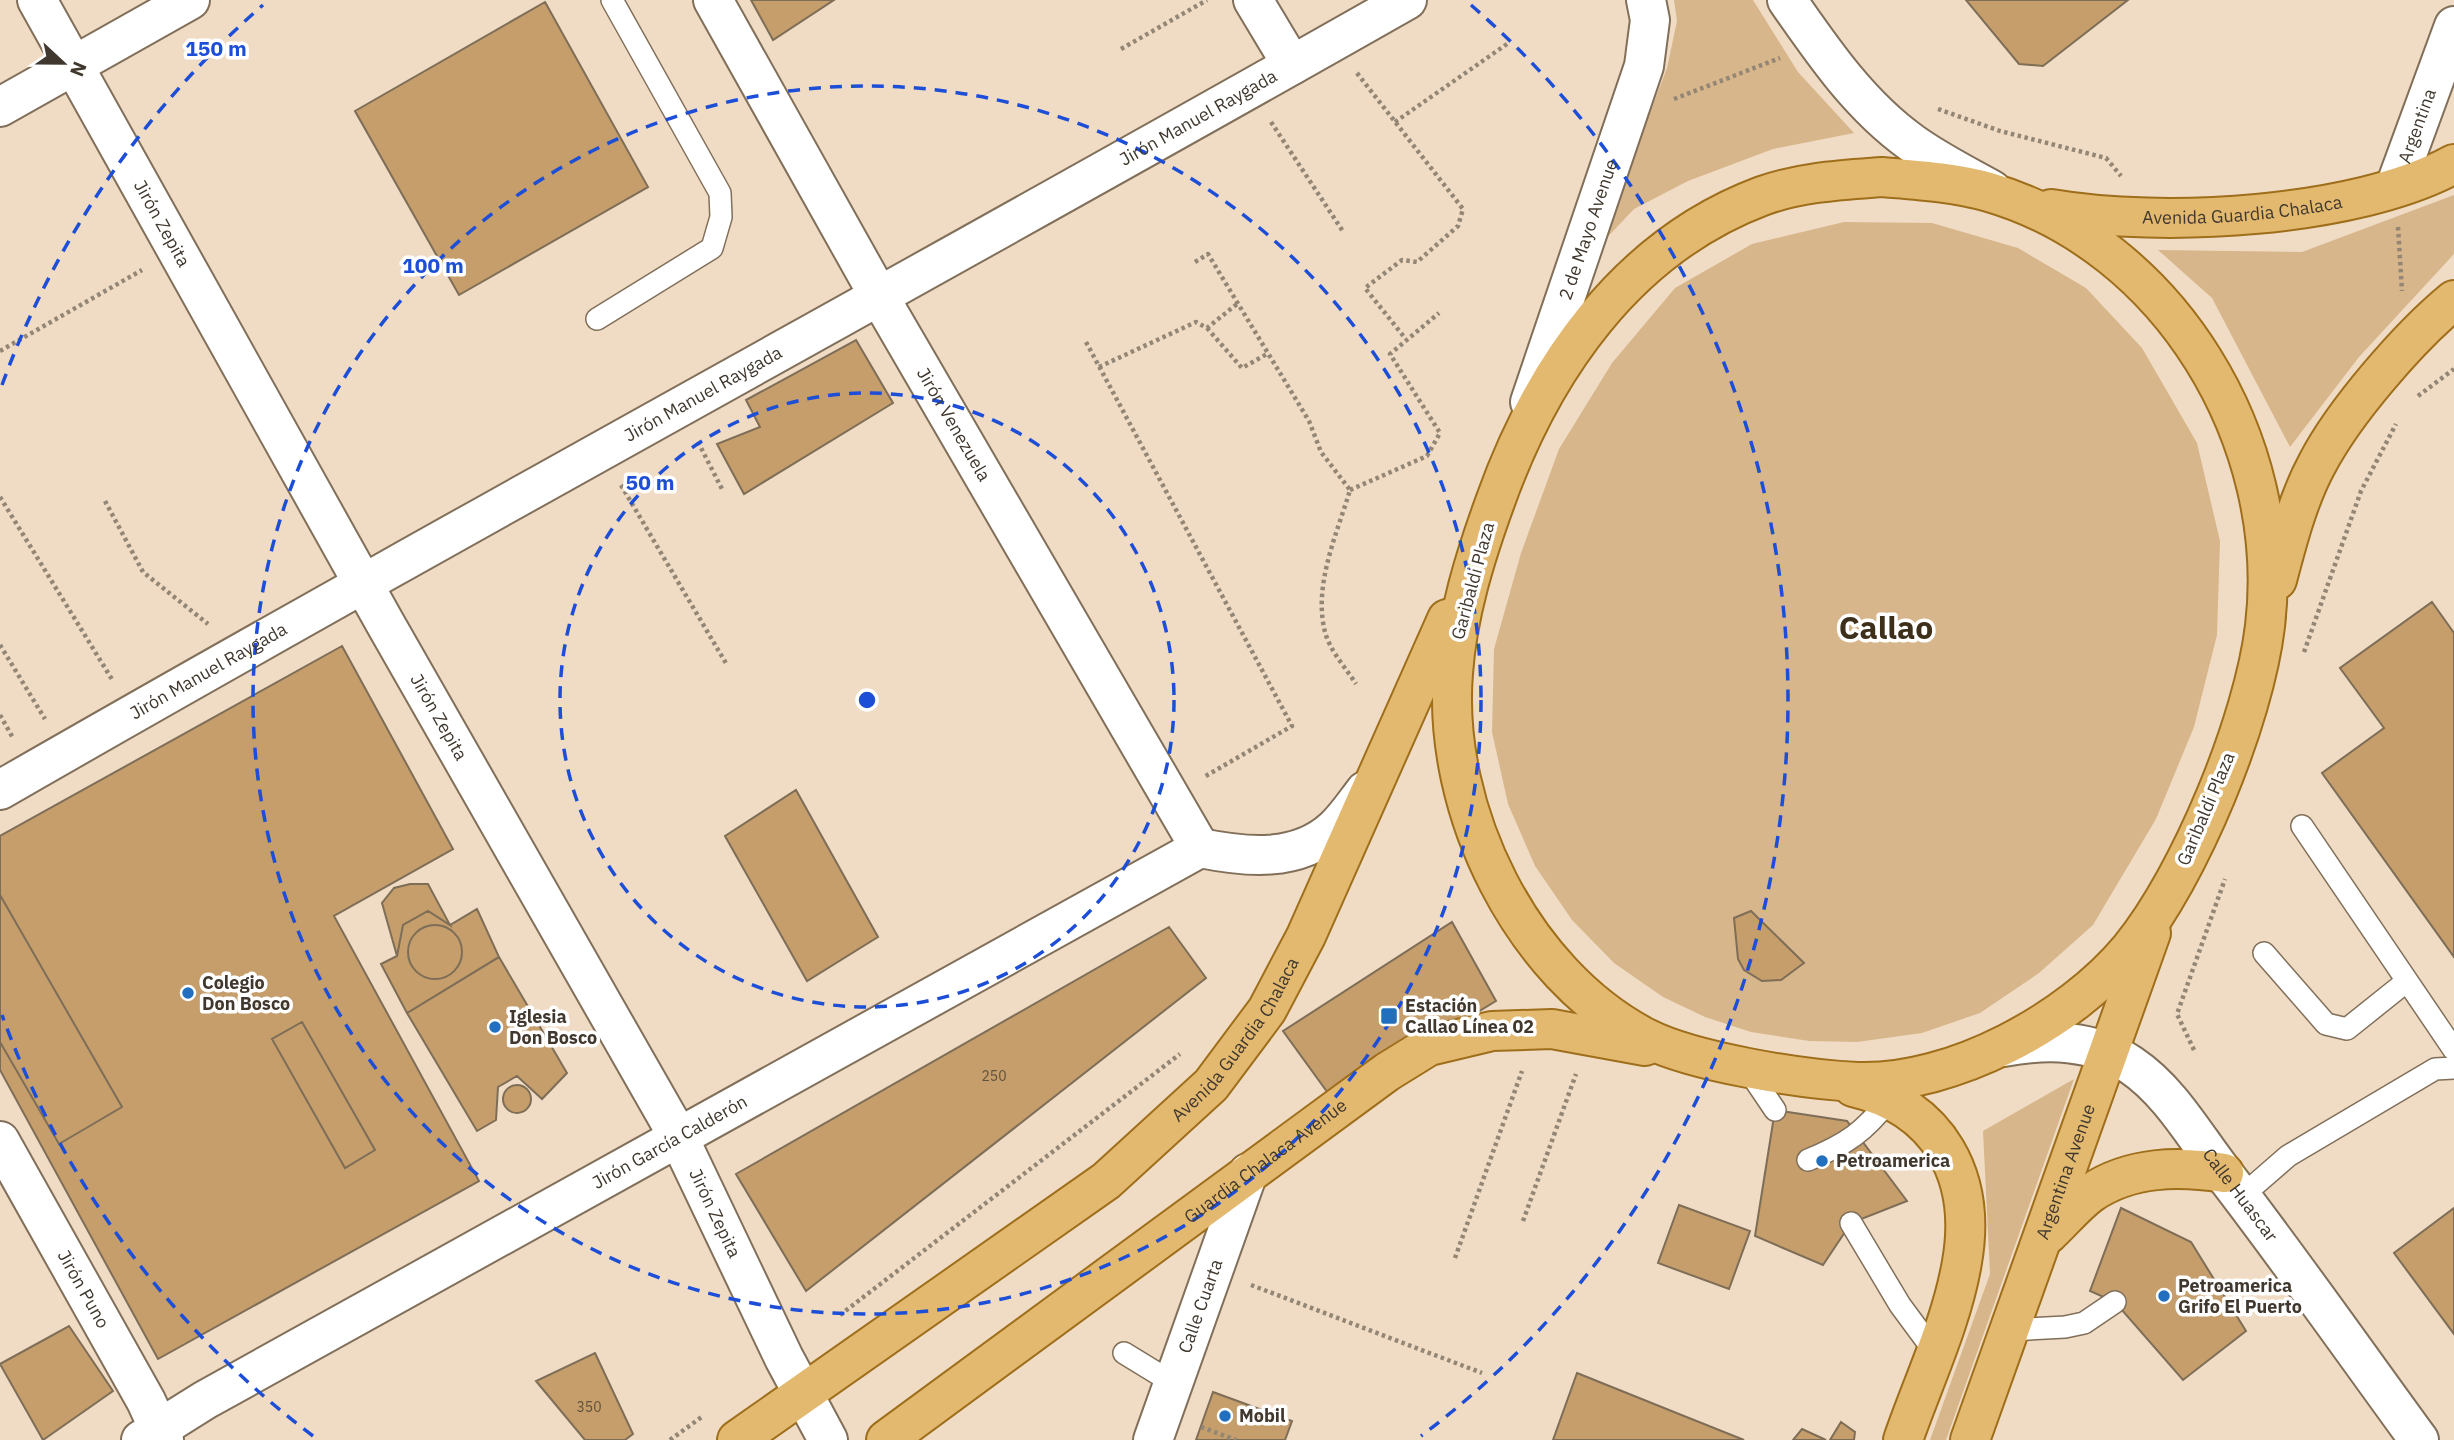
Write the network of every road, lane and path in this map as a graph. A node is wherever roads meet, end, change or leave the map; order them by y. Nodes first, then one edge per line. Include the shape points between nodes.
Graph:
1 (37, 0) edge
2 (190, 0) edge
3 (612, 0) edge
4 (713, 0) edge
5 (1207, 0) edge
6 (1254, 0) edge
7 (1407, 0) edge
8 (1646, 0) edge
9 (1787, 0) edge
10 (2454, 26) edge
11 (1333, 42) junction
12 (1507, 44) dead end
13 (1121, 49) dead end
14 (1788, 55) dead end
15 (74, 65) junction
16 (1292, 65) junction
17 (1249, 89) junction
18 (1664, 103) dead end
19 (1929, 103) dead end
20 (0, 107) edge
21 (1395, 122) junction
22 (2454, 164) edge
23 (2395, 187) junction
24 (2016, 202) junction
25 (2157, 219) junction
26 (1344, 233) dead end
27 (177, 250) junction
28 (1195, 262) dead end
29 (880, 298) junction
30 (2454, 300) edge
31 (1237, 304) junction
32 (1439, 313) dead end
33 (597, 319) dead end
34 (1207, 328) junction
35 (1405, 338) junction
36 (1086, 342) dead end
37 (2406, 348) junction
38 (0, 351) edge
39 (1266, 354) junction
40 (1099, 366) junction
41 (2454, 369) edge
42 (2414, 399) dead end
43 (680, 408) junction
44 (2398, 418) dead end
45 (601, 451) junction
46 (1511, 455) junction
47 (722, 489) dead end
48 (1350, 490) junction
49 (2361, 491) dead end
50 (0, 497) edge
51 (105, 501) dead end
52 (1482, 539) junction
53 (363, 583) junction
54 (2265, 626) junction
55 (0, 645) edge
56 (242, 651) junction
57 (727, 665) dead end
58 (1356, 684) dead end
59 (134, 714) junction
60 (65, 752) junction
61 (1380, 774) junction
62 (0, 790) edge
63 (1170, 796) junction
64 (2302, 826) dead end
65 (1200, 848) junction
66 (2163, 902) junction
67 (2264, 953) dead end
68 (2407, 981) junction
69 (1537, 1029) junction
70 (1590, 1036) junction
71 (2003, 1047) junction
72 (1188, 1048) dead end
73 (2454, 1050) edge
74 (2109, 1053) junction
75 (1694, 1055) junction
76 (1744, 1065) junction
77 (2454, 1068) edge
78 (1803, 1076) junction
79 (1890, 1099) junction
80 (1775, 1110) dead end
81 (678, 1136) junction
82 (0, 1140) edge
83 (1808, 1160) dead end
84 (1248, 1173) junction
85 (2233, 1184) junction
86 (1523, 1221) dead end
87 (1851, 1223) dead end
88 (2043, 1238) junction
89 (1455, 1258) dead end
90 (1213, 1271) junction
91 (2115, 1301) dead end
92 (838, 1316) dead end
93 (2010, 1330) junction
94 (1934, 1351) junction
95 (1124, 1353) dead end
96 (1482, 1373) dead end
97 (1173, 1383) junction
98 (803, 1392) junction
99 (711, 1410) dead end
100 (154, 1437) edge
101 (670, 1440) edge
102 (737, 1440) edge
103 (828, 1440) edge
104 (886, 1440) edge
105 (1153, 1440) edge
106 (1903, 1440) edge
107 (1970, 1440) edge
108 (2419, 1440) edge

1 - 15 street, Jirón Zepita
2 - 15 street
3 - 33 lane via 720,193 721,217 712,248
4 - 29 street, Jirón Venezuela
5 - 13 path
6 - 16 street
7 - 11 street, Jirón Manuel Raygada
8 - 46 street, 2 de Mayo Avenue via 1650,20 1644,66
9 - 24 street via 1870,108 1912,143
10 - 23 street, Argentina
11 - 16 street, Jirón Manuel Raygada
11 - 21 path
12 - 21 path
14 - 18 path
15 - 20 street
15 - 27 street, Jirón Zepita
16 - 17 street, Jirón Manuel Raygada
17 - 26 path
17 - 29 street, Jirón Manuel Raygada
19 - 25 path via 2000,131 2106,158
21 - 35 path via 1463,209 1458,226 1416,262 1402,260 1365,288
22 - 23 main road, Avenida Guardia Chalaca
23 - 25 main road, Avenida Guardia Chalaca via 2282,211
23 - 37 path
24 - 25 main road, Avenida Guardia Chalaca via 2095,217
24 - 46 main road, Garibaldi Plaza via 1941,181 1882,177 1826,180 1768,194 1723,213 1632,275 1600,311 1544,390
24 - 54 main road, Garibaldi Plaza via 2087,238 2132,272 2203,359 2248,451 2263,511
27 - 38 path
27 - 53 street, Jirón Zepita
28 - 31 path via 1208,254
29 - 43 street, Jirón Manuel Raygada
29 - 63 street, Jirón Venezuela
30 - 37 main road
31 - 34 path
31 - 39 path
32 - 35 path
34 - 39 path via 1242,368
34 - 40 path via 1196,321
35 - 48 path via 1390,354 1440,433 1427,456
36 - 40 path
37 - 54 main road via 2368,390 2317,464 2288,540
39 - 48 path via 1309,421 1321,452
40 - 63 path via 1292,726
41 - 42 path
43 - 45 street, Jirón Manuel Raygada
43 - 47 path
44 - 49 path
45 - 53 street, Jirón Manuel Raygada
45 - 57 path
46 - 52 main road, Garibaldi Plaza
48 - 58 path via 1324,575 1322,611 1331,645
50 - 59 path
51 - 56 path via 143,572
52 - 61 main road, Avenida Guardia Chalaca
52 - 75 main road, Garibaldi Plaza via 1458,630 1452,678 1452,728 1460,781 1475,832 1522,922 1553,961 1597,1005 1647,1038
53 - 56 street, Jirón Manuel Raygada
53 - 81 street, Jirón Zepita
54 - 66 main road, Garibaldi Plaza via 2227,765
55 - 60 path
56 - 59 street, Jirón Manuel Raygada
59 - 60 street, Jirón Manuel Raygada
60 - 62 street, Jirón Manuel Raygada
61 - 65 street via 1334,830 1304,850 1246,857
61 - 98 main road, Avenida Guardia Chalaca via 1268,1010 1210,1085 1106,1181
63 - 65 street, Jirón Venezuela
64 - 68 lane
65 - 81 street, Jirón García Calderón
66 - 71 main road, Garibaldi Plaza via 2128,952 2069,1004
66 - 74 main road, Argentina Avenue
67 - 68 lane via 2326,1024 2340,1029 2347,1029
68 - 73 lane
69 - 70 main road, Guardia Chalaca Avenue
69 - 84 main road, Guardia Chalaca Avenue via 1492,1031 1429,1046
69 - 89 path
70 - 75 main road, Guardia Chalaca Avenue
70 - 86 path
71 - 74 street, Calle Huascar via 2039,1040 2075,1043
71 - 78 main road, Garibaldi Plaza via 1956,1067 1912,1078 1861,1082
72 - 92 path
74 - 85 street, Calle Huascar via 2158,1088
74 - 88 main road, Argentina Avenue
75 - 76 main road, Garibaldi Plaza
76 - 78 main road, Garibaldi Plaza
76 - 80 lane
77 - 85 lane via 2435,1069
78 - 79 main road
79 - 83 lane via 1853,1139
79 - 94 main road via 1916,1114 1942,1140 1961,1191 1965,1220 1962,1262
81 - 98 street, Jirón Zepita
81 - 100 street, Jirón García Calderón via 205,1400
82 - 100 street, Jirón Puno via 146,1401
84 - 90 street, Calle Cuarta
84 - 104 main road, Guardia Chalaca Avenue
85 - 88 main road via 2190,1168 2122,1178 2091,1193
85 - 108 street, Calle Huascar
87 - 94 lane via 1899,1305
88 - 93 main road, Argentina Avenue
90 - 96 path
90 - 97 street, Calle Cuarta
91 - 93 lane via 2084,1323
93 - 107 main road, Argentina Avenue
94 - 106 main road
95 - 97 lane
97 - 105 street, Calle Cuarta
98 - 102 main road
98 - 103 street, Jirón Zepita
99 - 101 path

